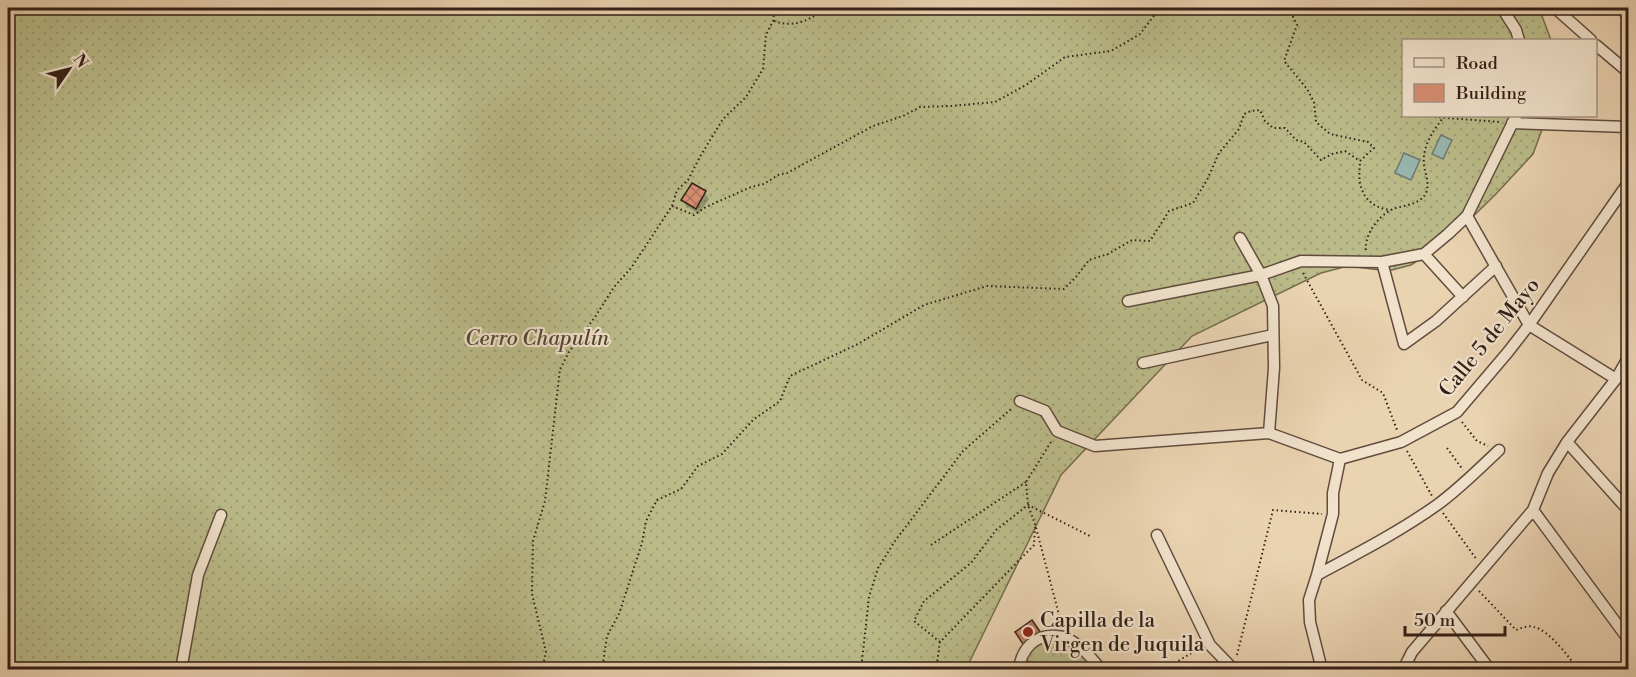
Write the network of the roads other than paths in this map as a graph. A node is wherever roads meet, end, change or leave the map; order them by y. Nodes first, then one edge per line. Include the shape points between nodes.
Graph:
1 (1502, 8) edge
2 (1555, 8) edge
3 (1622, 8) edge
4 (1629, 17) edge
5 (1519, 39) edge
6 (1590, 39) edge
7 (1597, 46) edge
8 (1629, 72) edge
9 (1514, 119) edge
10 (1629, 127) edge
11 (1629, 183) edge
12 (1467, 216) junction
13 (1240, 238) dead end
14 (1424, 254) junction
15 (1382, 262) junction
16 (1496, 266) junction
17 (1261, 275) junction
18 (1463, 297) junction
19 (1128, 301) dead end
20 (1529, 325) junction
21 (1273, 335) junction
22 (1629, 358) edge
23 (1143, 363) dead end
24 (1616, 379) junction
25 (1020, 401) road end
26 (1269, 433) junction
27 (1567, 442) junction
28 (1499, 450) road end
29 (1340, 459) junction
30 (1533, 510) junction
31 (1629, 510) edge
32 (221, 515) dead end
33 (1157, 535) dead end
34 (1317, 575) junction
35 (1446, 611) junction
36 (1629, 639) edge
37 (1406, 668) edge
38 (181, 669) edge
39 (1019, 669) edge
40 (1101, 669) edge
41 (1233, 669) edge
42 (1322, 669) edge
43 (1490, 669) edge

1 - 5 street
2 - 6 street
3 - 4 street
7 - 8 street
9 - 10 street
9 - 12 street
11 - 20 street, Calle 5 de Mayo
12 - 14 street
12 - 16 street
13 - 17 street
14 - 15 street
14 - 18 street
15 - 17 street via 1301,261
15 - 18 street via 1404,344
16 - 18 street
16 - 20 street
17 - 19 street
17 - 21 street via 1273,306
20 - 24 street
20 - 29 street, Calle 5 de Mayo via 1456,412 1401,442
21 - 23 street
21 - 26 street
22 - 24 street
24 - 27 street
25 - 26 street via 1045,411 1057,431 1095,446
26 - 29 street
27 - 30 street via 1548,473
27 - 31 street
28 - 34 street via 1437,505
29 - 34 street via 1333,514
30 - 35 street
30 - 36 street
32 - 38 street via 198,575
33 - 41 street via 1210,645
34 - 42 street via 1309,600 1310,622
35 - 37 street via 1412,652
35 - 43 street
39 - 40 street via 1031,643 1047,635 1065,637 1089,654

